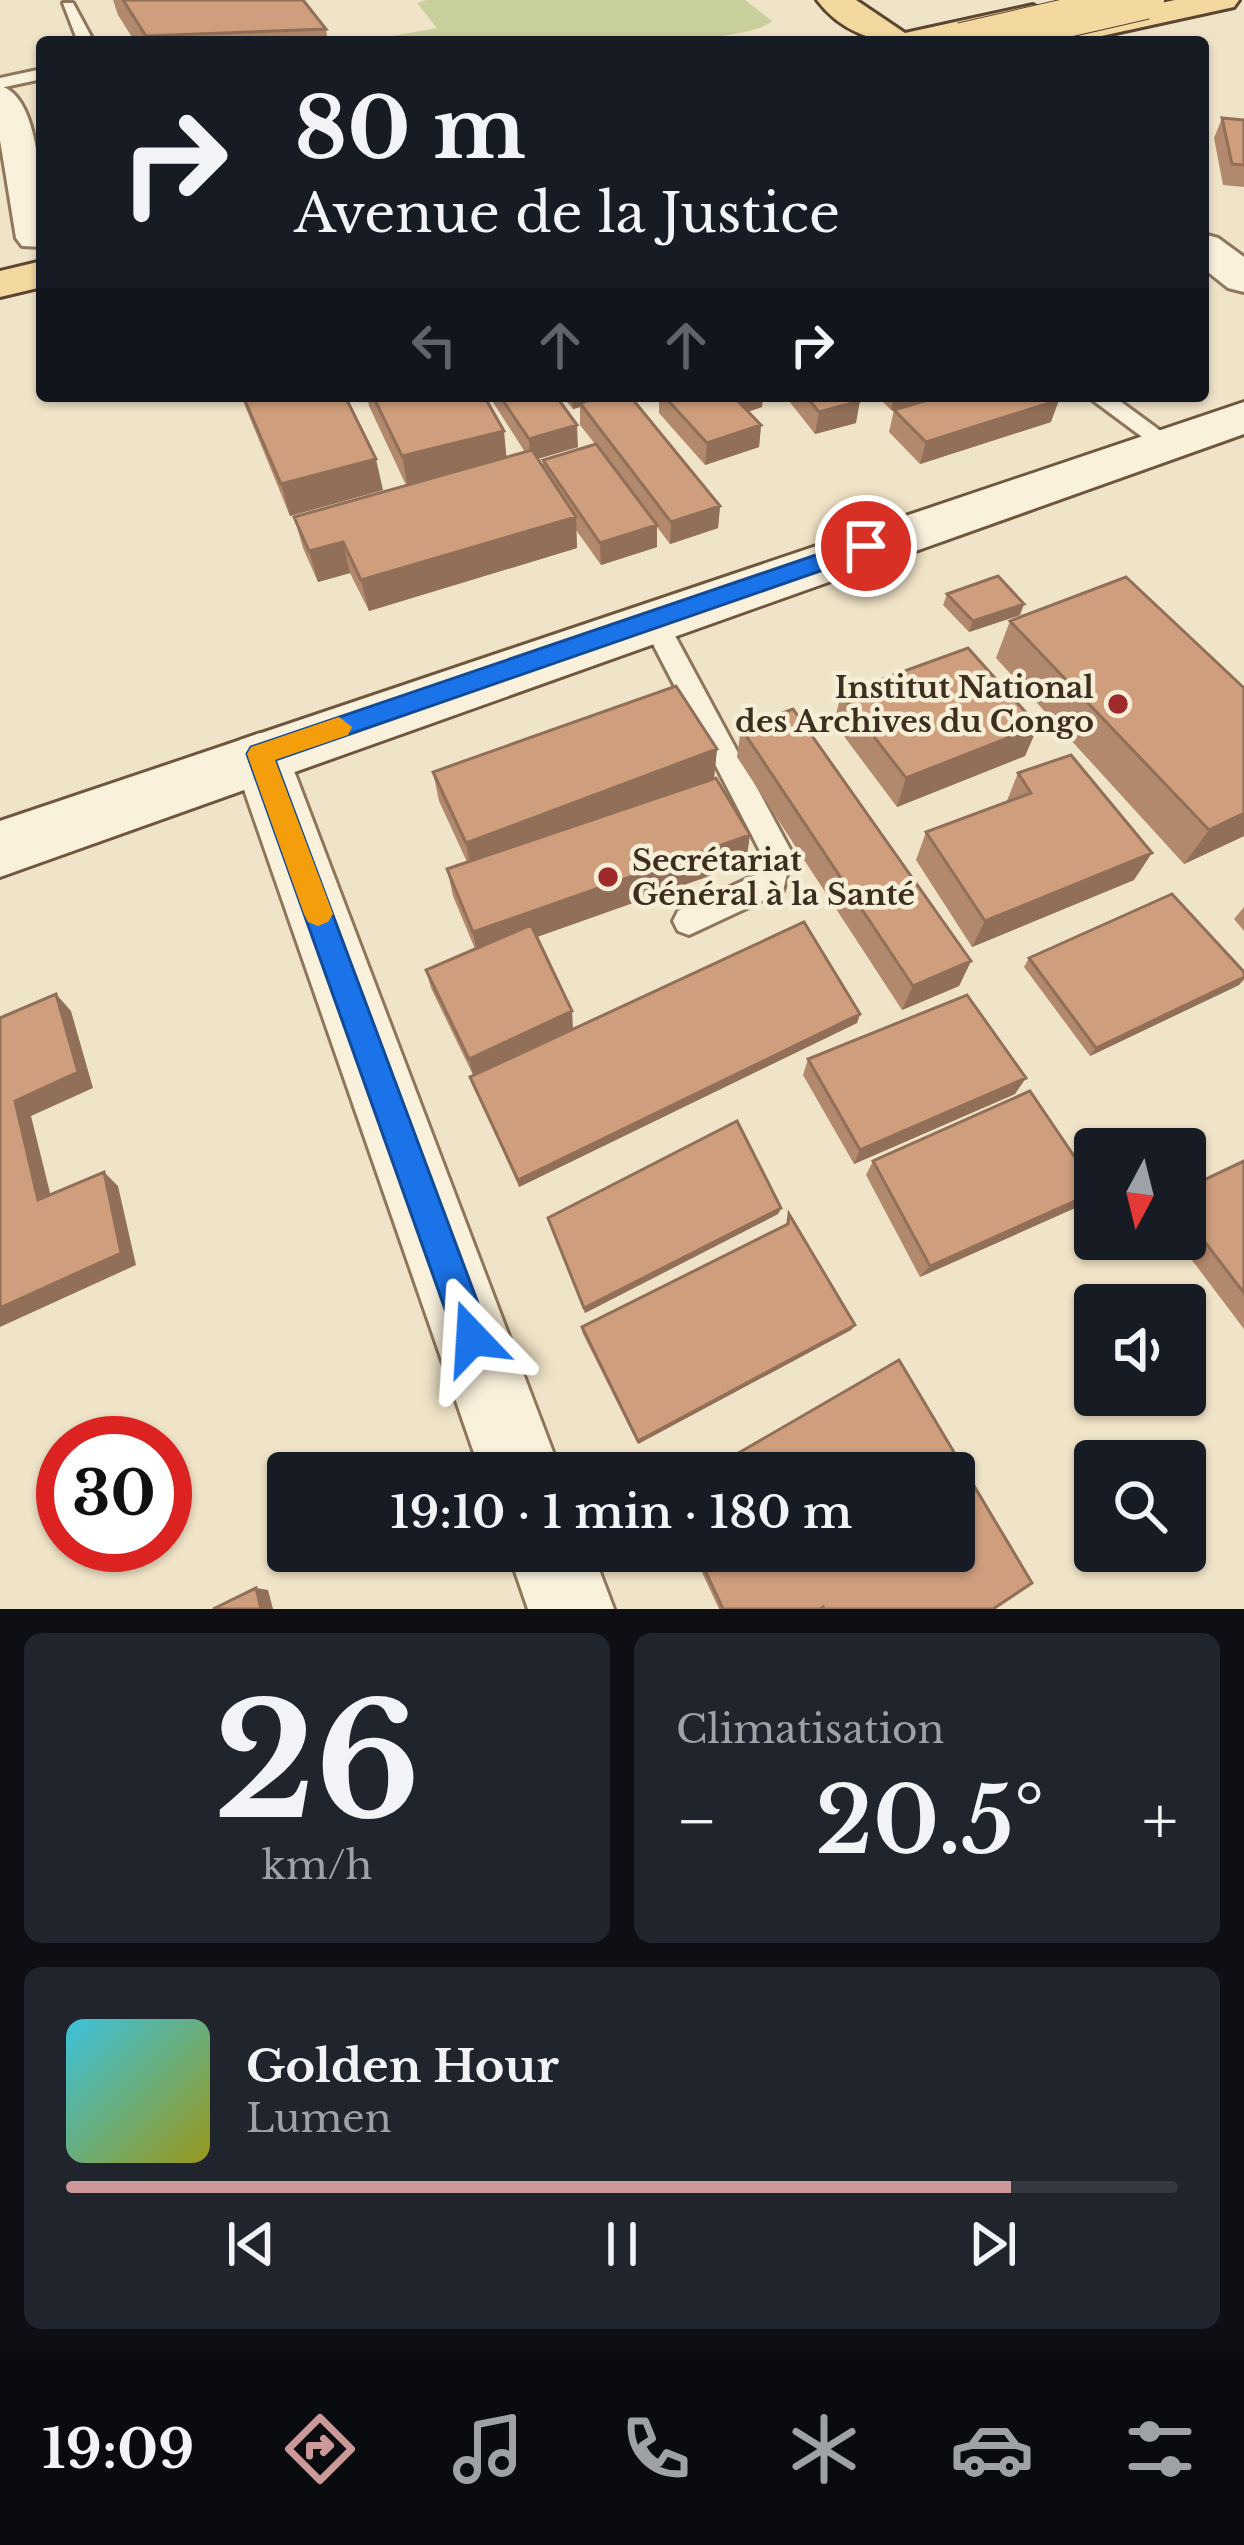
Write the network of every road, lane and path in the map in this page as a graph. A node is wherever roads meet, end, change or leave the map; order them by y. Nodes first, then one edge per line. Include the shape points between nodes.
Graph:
1 (834, 0) edge
2 (1113, 0) edge
3 (1145, 0) edge
4 (1222, 0) edge
5 (1244, 2) edge
6 (796, 5) dead end
7 (68, 6) dead end
8 (1017, 35) edge
9 (83, 36) edge
10 (840, 36) edge
11 (887, 36) edge
12 (988, 36) edge
13 (1105, 36) edge
14 (36, 75) edge
15 (0, 83) edge
16 (0, 96) edge
17 (29, 252) edge
18 (1209, 260) edge
19 (0, 285) edge
20 (1226, 298) edge
21 (1107, 402) edge
22 (1244, 417) edge
23 (1165, 443) junction
24 (653, 620) junction
25 (260, 754) junction
26 (0, 849) edge
27 (689, 921) dead end
28 (513, 1452) edge
29 (558, 1572) edge
30 (571, 1609) edge

1 - 11 main road
2 - 8 main road
3 - 12 main road, bridge
4 - 8 main road
5 - 13 main road
6 - 10 main road
7 - 9 lane
14 - 15 lane
16 - 17 street via 18,143
17 - 19 main road
18 - 20 main road
21 - 23 lane
22 - 23 main road
23 - 24 main road
24 - 25 main road
24 - 27 lane via 777,853 772,882
25 - 26 main road
25 - 28 street
29 - 30 street

